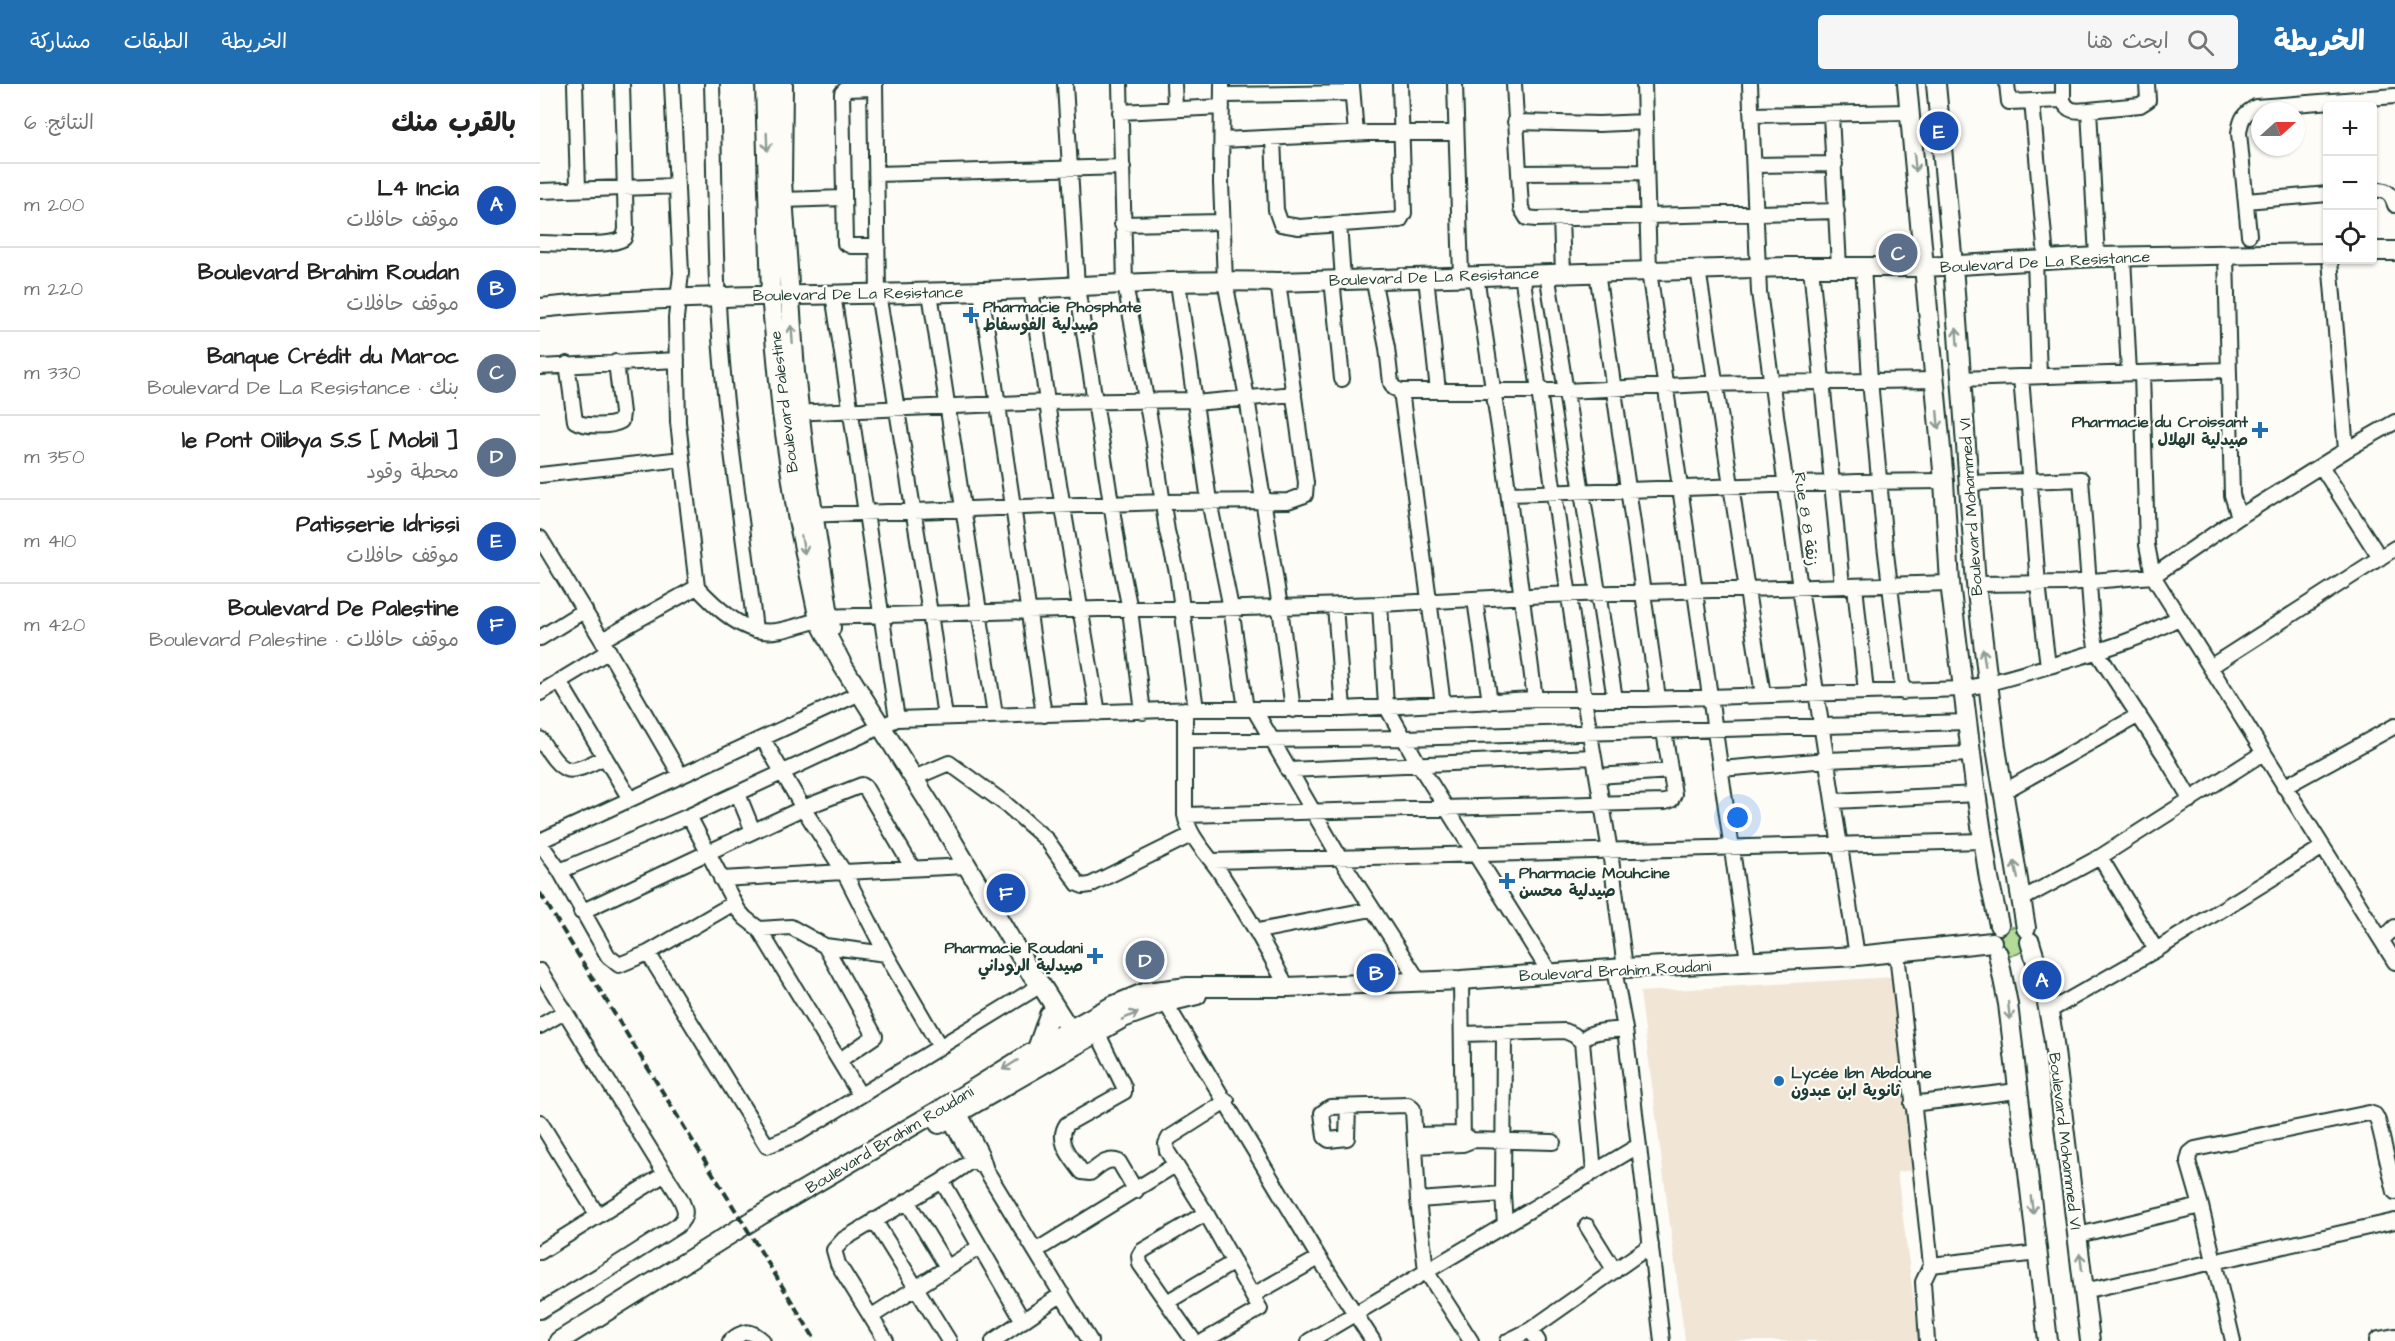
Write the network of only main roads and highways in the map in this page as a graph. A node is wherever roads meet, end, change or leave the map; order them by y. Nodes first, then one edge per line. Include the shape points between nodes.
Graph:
1 (765, 84) edge
2 (783, 84) edge
3 (1907, 84) edge
4 (1936, 84) edge
5 (2395, 250) edge
6 (2377, 251) edge
7 (2323, 253) edge
8 (1953, 265) junction
9 (1925, 267) junction
10 (771, 295) junction
11 (790, 296) junction
12 (540, 308) edge
13 (791, 413) junction
14 (2028, 935) junction
15 (1996, 940) junction
16 (1053, 1012) junction
17 (1097, 1023) junction
18 (1069, 1039) junction
19 (1036, 1049) junction
20 (951, 1110) junction
21 (2395, 1338) edge
22 (559, 1341) edge
23 (582, 1341) edge
24 (2048, 1341) edge
25 (2090, 1341) edge
26 (2379, 1341) edge

1 -> 10 main road, Boulevard Palestine
2 - 11 main road, Boulevard Palestine via 781,142
3 -> 9 main road, Boulevard Mohammed VI
4 - 8 main road, Boulevard Mohammed VI
5 - 6 main road
7 - 8 main road, Boulevard De La Resistance via 2123,256
8 - 9 main road, Boulevard De La Resistance
14 -> 8 main road, Boulevard Mohammed VI via 2003,792 1976,584
9 - 11 main road, Boulevard De La Resistance via 1225,281
9 -> 15 main road, Boulevard Mohammed VI via 1950,583
10 - 11 main road, Boulevard De La Resistance
10 - 12 main road, Boulevard De La Resistance
10 - 13 main road, Boulevard Palestine
13 -> 11 main road, Boulevard Palestine
13 - 16 main road, Boulevard Palestine via 824,619 831,641 860,693 889,722 914,777
14 - 15 main road via 2022,924 2010,921
14 - 15 main road via 2029,948 2021,957 2009,959
25 -> 14 main road, Boulevard Mohammed VI via 2049,1011
15 - 17 main road, Boulevard Brahim Roudani via 1857,956 1135,995
15 -> 24 main road, Boulevard Mohammed VI via 2008,1004
16 - 17 main road via 1084,1015
16 - 18 main road, Boulevard Palestine
16 - 19 main road
17 - 18 main road, Boulevard Brahim Roudani
18 - 19 main road, Boulevard Brahim Roudani
18 - 20 main road, Boulevard Brahim Roudani
19 -> 20 main road, Boulevard Brahim Roudani
20 - 22 main road, Boulevard Brahim Roudani via 761,1215
20 - 23 main road, Boulevard Brahim Roudani
21 - 26 main road

